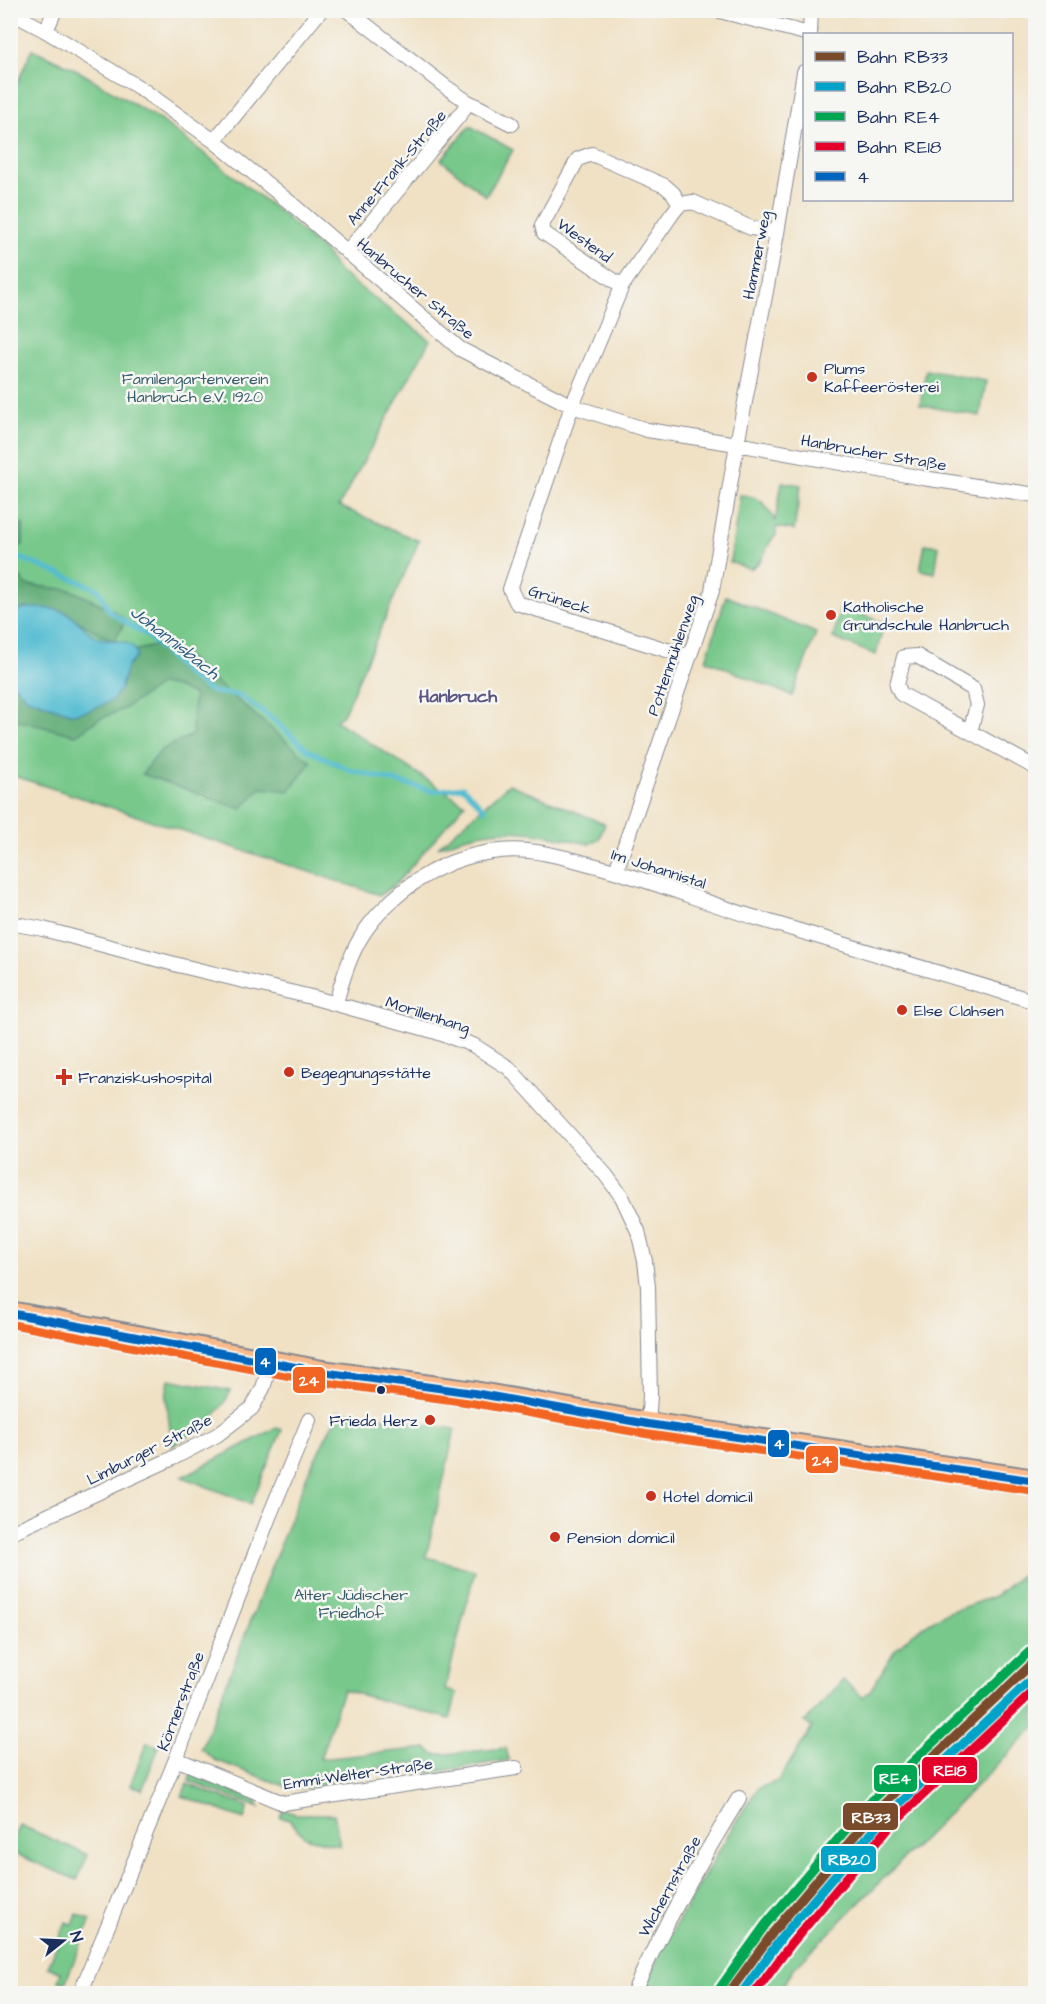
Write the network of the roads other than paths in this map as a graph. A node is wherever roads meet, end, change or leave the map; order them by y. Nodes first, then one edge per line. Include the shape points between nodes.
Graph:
1 (55, 10) edge
2 (321, 10) edge
3 (347, 10) edge
4 (716, 10) edge
5 (811, 10) edge
6 (10, 12) edge
7 (46, 31) junction
8 (806, 33) edge
9 (810, 33) edge
10 (803, 78) edge
11 (468, 102) junction
12 (512, 124) dead end
13 (214, 141) junction
14 (680, 204) junction
15 (777, 233) junction
16 (347, 252) junction
17 (622, 286) junction
18 (572, 406) junction
19 (737, 444) junction
20 (1035, 495) edge
21 (688, 657) junction
22 (970, 732) junction
23 (1035, 768) edge
24 (616, 871) junction
25 (10, 922) edge
26 (1035, 1002) edge
27 (336, 1004) junction
28 (10, 1313) edge
29 (271, 1362) junction
30 (309, 1420) dead end
31 (648, 1424) junction
32 (1035, 1481) edge
33 (10, 1533) edge
34 (176, 1759) junction
35 (516, 1768) dead end
36 (740, 1798) dead end
37 (80, 1994) edge
38 (633, 1994) edge

1 - 7 street
2 - 13 street
3 - 11 street, Anne-Frank-Straße
4 - 8 street
5 - 9 street
6 - 7 street, Hanbrucher Straße
7 - 13 street, Hanbrucher Straße via 143,90
10 - 15 street, Hammerweg
11 - 12 street, Anne-Frank-Straße
11 - 16 street, Anne-Frank-Straße
13 - 16 street, Hanbrucher Straße
14 - 15 street via 693,202 751,228
14 - 17 street
14 - 17 street, Westend via 665,186 592,154 578,159 542,225 544,233
15 - 19 street, Hammerweg
16 - 18 street, Hanbrucher Straße via 460,349
17 - 18 street
18 - 19 street, Hanbrucher Straße via 647,430
18 - 21 street, Grüneck via 510,589 517,603
19 - 20 street, Hanbrucher Straße
19 - 21 street, Pottenmühlenweg via 712,591
21 - 24 street, Pottenmühlenweg
22 - 22 street via 977,705 973,689 917,656 904,657 897,685 901,694
22 - 23 street
24 - 26 street, Im Johannistal
24 - 27 street, Im Johannistal via 561,856 499,851 429,872 386,905 357,941
25 - 27 street, Morillenhang
27 - 31 street, Morillenhang via 472,1045 509,1068 616,1189 638,1231 645,1261
28 - 29 main road
29 - 31 main road
29 - 33 street, Limburger Straße via 252,1408 217,1435
30 - 34 street, Körnerstraße
31 - 32 main road
34 - 35 street, Emmi-Welter-Straße via 284,1803
34 - 37 street, Körnerstraße
36 - 38 street, Wichernstraße via 694,1871

